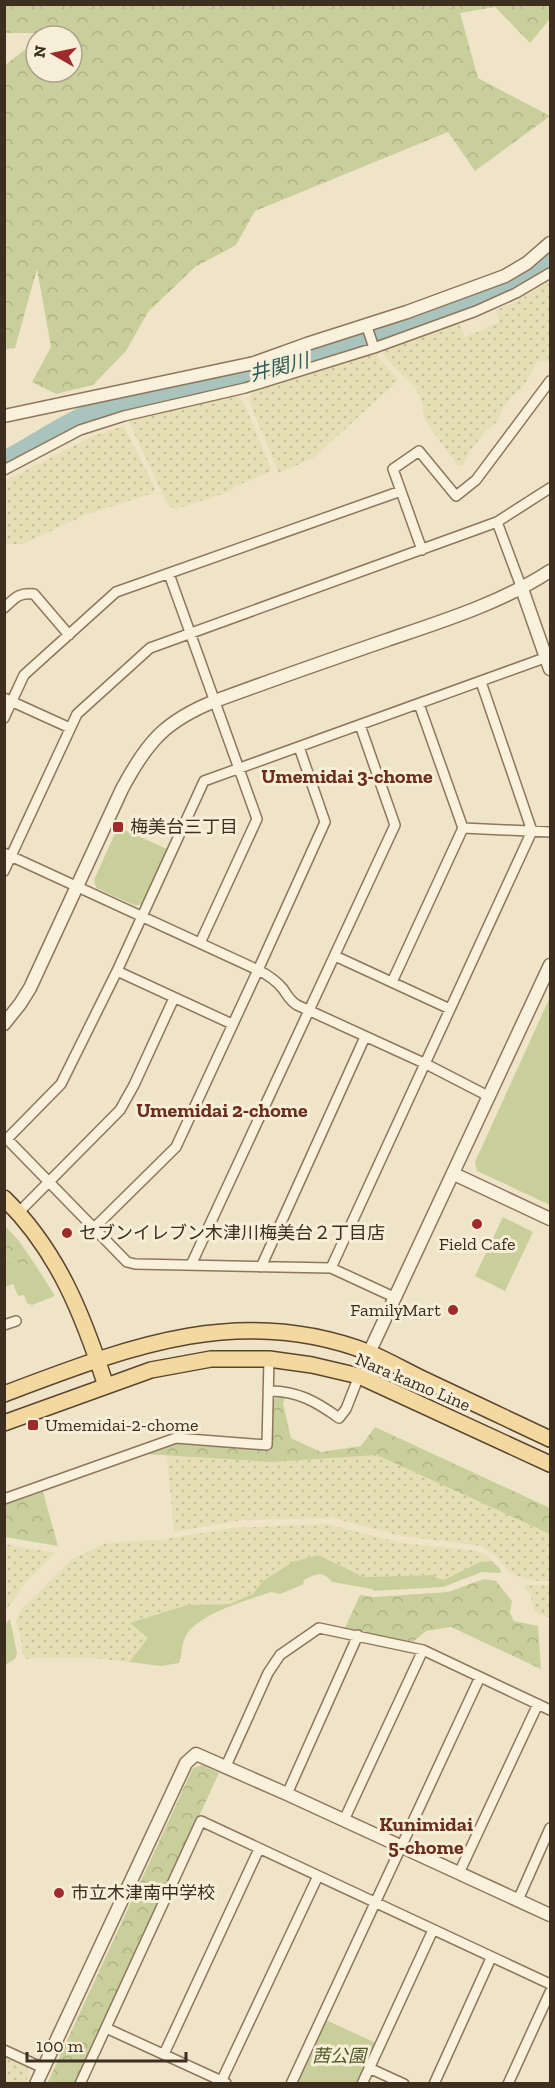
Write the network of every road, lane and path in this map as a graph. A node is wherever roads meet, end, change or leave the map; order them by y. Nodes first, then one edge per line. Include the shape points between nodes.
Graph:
1 (550, 243) edge
2 (550, 273) edge
3 (371, 338) junction
4 (550, 381) edge
5 (4, 416) edge
6 (4, 470) edge
7 (550, 488) edge
8 (401, 491) junction
9 (497, 522) junction
10 (422, 550) junction
11 (550, 571) edge
12 (169, 574) junction
13 (522, 589) junction
14 (4, 608) edge
15 (190, 634) junction
16 (69, 635) junction
17 (549, 661) edge
18 (481, 682) junction
19 (8, 699) edge
20 (215, 701) junction
21 (419, 704) junction
22 (4, 718) edge
23 (360, 725) junction
24 (70, 728) junction
25 (299, 747) junction
26 (239, 768) junction
27 (463, 828) junction
28 (532, 831) junction
29 (550, 832) edge
30 (8, 854) edge
31 (4, 871) edge
32 (76, 887) junction
33 (141, 916) junction
34 (200, 944) junction
35 (335, 956) junction
36 (550, 965) edge
37 (258, 970) junction
38 (117, 971) junction
39 (392, 982) junction
40 (174, 998) junction
41 (450, 1009) junction
42 (309, 1010) junction
43 (4, 1024) edge
44 (232, 1024) junction
45 (365, 1037) junction
46 (426, 1064) junction
47 (490, 1097) junction
48 (454, 1173) junction
49 (49, 1182) junction
50 (4, 1198) edge
51 (19, 1212) junction
52 (550, 1220) edge
53 (94, 1228) junction
54 (191, 1265) junction
55 (261, 1267) junction
56 (331, 1268) junction
57 (396, 1298) junction
58 (16, 1321) dead end
59 (4, 1325) edge
60 (369, 1353) junction
61 (97, 1359) junction
62 (269, 1359) junction
63 (359, 1376) junction
64 (106, 1386) junction
65 (268, 1391) junction
66 (4, 1394) edge
67 (4, 1424) edge
68 (550, 1439) edge
69 (550, 1464) edge
70 (4, 1499) edge
71 (358, 1635) junction
72 (423, 1650) junction
73 (480, 1677) junction
74 (538, 1704) junction
75 (550, 1710) edge
76 (226, 1766) junction
77 (287, 1794) junction
78 (344, 1820) junction
79 (550, 1828) edge
80 (402, 1846) junction
81 (259, 1849) junction
82 (459, 1873) junction
83 (318, 1876) junction
84 (518, 1900) junction
85 (375, 1904) junction
86 (550, 1915) edge
87 (433, 1930) junction
88 (491, 1958) junction
89 (550, 1984) edge
90 (550, 1992) edge
91 (105, 2028) junction
92 (4, 2050) edge
93 (164, 2054) junction
94 (43, 2068) junction
95 (369, 2068) junction
96 (82, 2083) edge
97 (223, 2083) edge
98 (36, 2084) edge
99 (291, 2084) edge
100 (362, 2084) edge
101 (404, 2084) edge
102 (434, 2084) edge
103 (508, 2084) edge

1 - 3 street via 505,276 407,312
2 - 3 street via 476,311
3 - 5 street
3 - 6 street via 245,388 80,430
4 - 8 street via 476,480 456,496 419,451 393,469
7 - 9 street
8 - 10 street
8 - 12 street
9 - 10 street
9 - 13 street
10 - 15 street
11 - 13 street
12 - 15 street
12 - 16 street via 116,592
13 - 17 street
13 - 20 street
14 - 16 street via 24,593 34,594
15 - 20 street
15 - 24 street via 150,648 77,714
16 - 19 street via 24,675
17 - 18 street
18 - 21 street
18 - 28 street
19 - 22 street
19 - 24 street
20 - 26 street
20 - 32 street via 171,724 141,754
21 - 23 street
21 - 27 street
23 - 25 street
23 - 35 street via 394,825
24 - 30 street
25 - 26 street
25 - 37 street via 325,822
26 - 33 street via 204,781
26 - 34 street via 257,819
27 - 28 street
27 - 39 street
28 - 29 street
28 - 41 street
30 - 31 street
30 - 32 street
32 - 33 street
32 - 43 street via 30,988
33 - 34 street
33 - 38 street
34 - 37 street
35 - 39 street
35 - 42 street
36 - 47 street
37 - 42 street via 271,976 293,1003
37 - 44 street
38 - 40 street
38 - 49 street via 61,1084 7,1139
39 - 41 street
40 - 44 street
40 - 49 street via 120,1110
41 - 46 street
42 - 45 street
42 - 54 street
44 - 53 street via 176,1147
45 - 46 street
45 - 55 street
46 - 47 street
46 - 56 street
47 - 48 street
48 - 52 street
48 - 57 street
49 - 51 street
49 - 53 street
50 - 51 main road
51 - 61 main road via 58,1266
53 - 54 street via 127,1262
54 - 55 street
55 - 56 street
56 - 57 street
57 - 60 street
58 - 59 street
60 - 61 main road, Nara kamo Line via 298,1335 239,1331 195,1334
60 - 68 main road, Nara kamo Line
61 - 64 main road
61 - 66 main road, Nara kamo Line
62 - 63 main road, Nara kamo Line
62 - 64 main road, Nara kamo Line via 191,1362 151,1370
62 - 65 street
63 - 65 street via 339,1418 319,1404 285,1390
63 - 69 main road, Nara kamo Line
64 - 67 main road, Nara kamo Line
65 - 70 street via 267,1445 176,1438
71 - 72 street
71 - 76 street via 319,1628 280,1655
71 - 77 street
72 - 73 street
72 - 78 street
73 - 74 street
73 - 80 street
74 - 75 street
74 - 82 street
76 - 77 street
76 - 94 street via 196,1754 186,1763
77 - 78 street
78 - 80 street
79 - 84 street
80 - 82 street
80 - 85 street
81 - 83 street
81 - 91 street via 201,1821
81 - 93 street
82 - 84 street
83 - 85 street
83 - 97 street
84 - 86 street
85 - 87 street
85 - 99 street
87 - 88 street
87 - 95 street
88 - 89 street
88 - 102 street
90 - 103 street
91 - 93 street
91 - 96 street
92 - 94 street
93 - 97 street
94 - 98 street
95 - 100 street
95 - 101 street

